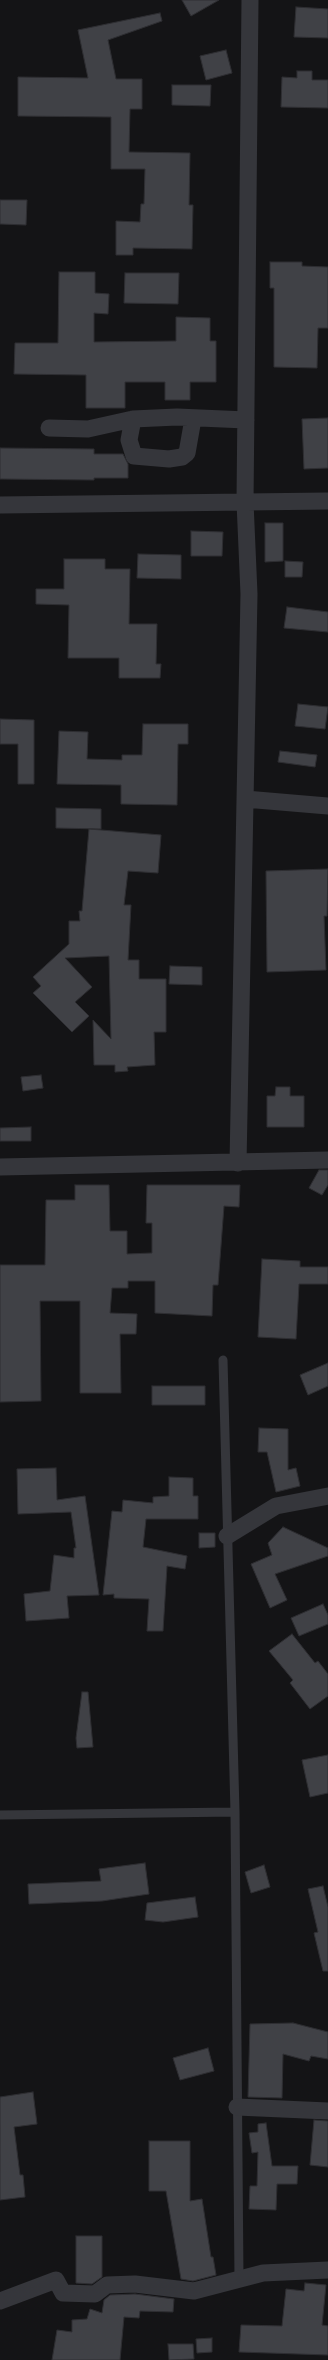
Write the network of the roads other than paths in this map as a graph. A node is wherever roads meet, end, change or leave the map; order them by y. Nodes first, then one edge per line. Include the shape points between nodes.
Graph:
1 (250, 0) edge
2 (133, 419) junction
3 (193, 419) junction
4 (246, 420) junction
5 (49, 428) dead end
6 (328, 501) edge
7 (244, 502) junction
8 (0, 505) edge
9 (245, 799) junction
10 (328, 806) edge
11 (328, 1160) edge
12 (238, 1163) junction
13 (0, 1167) edge
14 (223, 1360) dead end
15 (328, 1496) edge
16 (228, 1536) junction
17 (235, 1812) junction
18 (0, 1815) edge
19 (237, 2107) junction
20 (328, 2111) edge
21 (328, 2270) edge
22 (239, 2279) junction
23 (0, 2301) edge

1 - 4 street
2 - 3 street
2 - 3 street via 128,440 134,456 169,459 182,457 186,453
2 - 5 street via 88,429
3 - 4 street
4 - 7 street
6 - 7 street
7 - 8 street
7 - 9 street via 249,594
9 - 10 street
9 - 12 street
11 - 12 street
12 - 13 street
14 - 16 lane
15 - 16 street via 276,1506
16 - 17 lane
17 - 18 lane
17 - 19 lane
19 - 20 street
19 - 22 lane
21 - 22 street via 263,2273
22 - 23 street via 194,2291 135,2284 107,2285 95,2294 63,2293 56,2280

